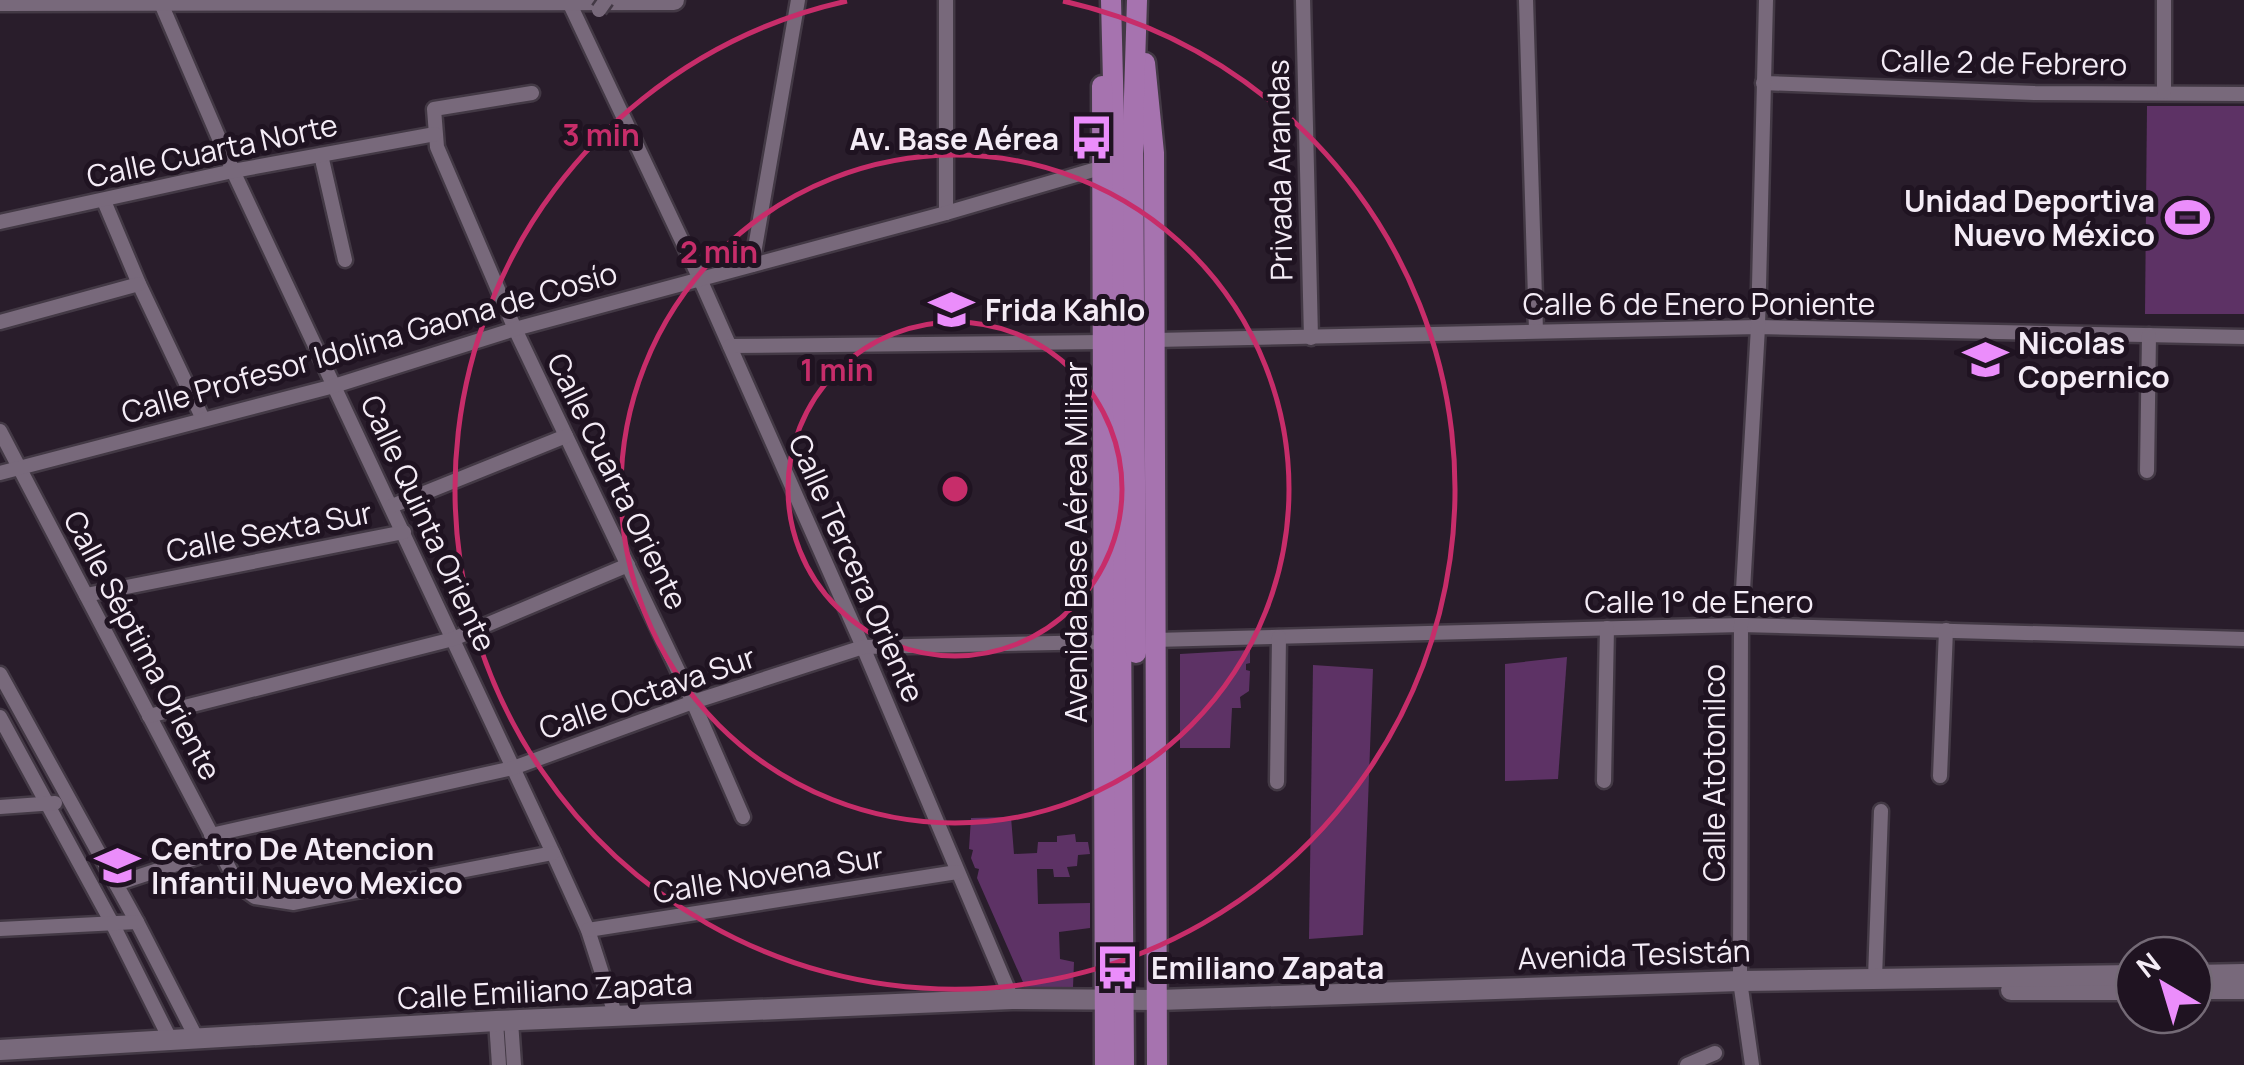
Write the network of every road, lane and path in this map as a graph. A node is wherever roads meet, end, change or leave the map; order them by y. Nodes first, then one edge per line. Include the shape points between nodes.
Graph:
1 (568, 0) edge
2 (674, 0) edge
3 (798, 0) edge
4 (946, 0) edge
5 (1137, 0) edge
6 (1303, 0) edge
7 (1526, 0) edge
8 (1766, 0) edge
9 (2164, 0) edge
10 (160, 1) edge
11 (0, 2) edge
12 (1111, 10) edge
13 (1138, 28) junction
14 (1763, 83) junction
15 (2164, 92) junction
16 (532, 93) dead end
17 (2244, 94) edge
18 (436, 134) junction
19 (321, 155) junction
20 (1100, 168) junction
21 (233, 171) junction
22 (104, 201) junction
23 (946, 213) junction
24 (0, 222) edge
25 (345, 260) dead end
26 (752, 265) junction
27 (700, 279) junction
28 (139, 284) junction
29 (0, 322) edge
30 (1758, 327) junction
31 (515, 329) junction
32 (1536, 331) junction
33 (2148, 335) junction
34 (2244, 337) edge
35 (1311, 338) junction
36 (1155, 340) junction
37 (1104, 342) junction
38 (730, 346) junction
39 (334, 386) junction
40 (203, 419) junction
41 (0, 431) edge
42 (566, 436) junction
43 (19, 467) junction
44 (2147, 471) dead end
45 (0, 472) edge
46 (392, 506) junction
47 (404, 532) junction
48 (628, 565) junction
49 (86, 595) junction
50 (1741, 625) junction
51 (1607, 628) junction
52 (1946, 630) junction
53 (1279, 637) junction
54 (2244, 638) edge
55 (453, 639) junction
56 (1154, 640) junction
57 (1106, 642) junction
58 (863, 647) junction
59 (2, 683) edge
60 (694, 702) junction
61 (149, 716) junction
62 (0, 717) edge
63 (513, 768) junction
64 (1940, 776) dead end
65 (1604, 781) dead end
66 (1277, 782) dead end
67 (71, 802) junction
68 (47, 804) junction
69 (0, 806) edge
70 (1881, 811) dead end
71 (743, 818) dead end
72 (211, 835) junction
73 (219, 850) junction
74 (553, 853) junction
75 (958, 872) junction
76 (116, 884) junction
77 (137, 922) junction
78 (112, 923) junction
79 (0, 930) edge
80 (588, 930) junction
81 (2214, 974) edge
82 (2244, 974) edge
83 (2114, 975) edge
84 (1875, 978) junction
85 (1740, 986) junction
86 (2214, 989) edge
87 (2244, 989) edge
88 (2114, 990) edge
89 (1012, 999) junction
90 (1119, 1004) junction
91 (1159, 1006) junction
92 (616, 1016) junction
93 (504, 1021) junction
94 (196, 1038) junction
95 (170, 1039) junction
96 (0, 1050) edge
97 (1715, 1053) dead end
98 (499, 1065) edge
99 (514, 1065) edge
100 (1105, 1065) edge
101 (1124, 1065) edge
102 (1137, 1065) edge
103 (1157, 1065) edge
104 (1687, 1065) edge
105 (1752, 1065) edge

1 - 2 street
1 - 10 street
1 - 27 street, Calle Tercera Oriente
3 - 26 street
4 - 23 street
5 - 13 main road, Avenida Base Aérea Militar
6 - 35 street, Privada Arandas
7 - 32 street
8 - 14 street, Calle Atotonilco
9 - 15 street
10 - 11 street
10 - 21 street, Calle Quinta Oriente
12 - 20 main road, Avenida Base Aérea Militar via 1102,52
12 - 90 main road, Avenida Base Aérea Militar via 1119,302
13 - 36 main road, Avenida Base Aérea Militar via 1154,153
13 - 90 main road, Avenida Base Aérea Militar
14 - 15 street, Calle 2 de Febrero
14 - 30 street, Calle Atotonilco
15 - 17 street, Calle 2 de Febrero
16 - 18 street, Calle Cuarta Oriente via 434,109
18 - 19 street, Calle Cuarta Norte
18 - 31 street, Calle Cuarta Oriente
19 - 21 street, Calle Cuarta Norte
19 - 25 street
20 - 23 street, Calle Profesor Idolina Gaona de Cosío
20 - 37 main road, Avenida Base Aérea Militar
21 - 22 street, Calle Cuarta Norte
21 - 39 street, Calle Quinta Oriente
22 - 24 street, Calle Cuarta Norte
22 - 28 street
23 - 26 street, Calle Profesor Idolina Gaona de Cosío
26 - 27 street, Calle Profesor Idolina Gaona de Cosío
27 - 31 street, Calle Profesor Idolina Gaona de Cosío
27 - 38 street, Calle Tercera Oriente
28 - 29 street
28 - 40 street
30 - 32 street, Calle 6 de Enero Poniente
30 - 33 street, Calle 6 de Enero Poniente
30 - 50 street, Calle Atotonilco
31 - 39 street, Calle Profesor Idolina Gaona de Cosío
31 - 42 street, Calle Cuarta Oriente
32 - 35 street, Calle 6 de Enero Poniente
33 - 34 street, Calle 6 de Enero Poniente
33 - 44 street
35 - 36 street, Calle 6 de Enero Poniente
36 - 56 main road, Avenida Base Aérea Militar
37 - 38 street
37 - 57 main road, Avenida Base Aérea Militar
38 - 58 street, Calle Tercera Oriente
39 - 40 street, Calle Profesor Idolina Gaona de Cosío
39 - 46 street, Calle Quinta Oriente
40 - 43 street, Calle Profesor Idolina Gaona de Cosío
41 - 43 street, Calle Séptima Oriente
42 - 46 street, Calle Sexta Sur
42 - 48 street, Calle Cuarta Oriente
43 - 45 street, Calle Profesor Idolina Gaona de Cosío
43 - 49 street, Calle Séptima Oriente
46 - 47 street, Calle Quinta Oriente
47 - 49 street, Calle Sexta Sur
47 - 55 street, Calle Quinta Oriente
48 - 55 street
48 - 60 street, Calle Cuarta Oriente
49 - 61 street, Calle Séptima Oriente
50 - 51 street, Calle 1° de Enero
50 - 52 street, Calle 1° de Enero
50 - 85 street, Calle Atotonilco
51 - 53 street, Calle 1° de Enero
51 - 65 street
52 - 54 street, Calle 1° de Enero
52 - 64 street
53 - 56 street, Calle 1° de Enero
53 - 66 street
55 - 61 street
55 - 63 street, Calle Quinta Oriente
56 - 91 main road, Avenida Base Aérea Militar
57 - 58 street, Calle Octava Sur
57 - 90 main road, Avenida Base Aérea Militar
58 - 60 street, Calle Octava Sur
58 - 75 street, Calle Tercera Oriente
59 - 67 street
60 - 63 street, Calle Octava Sur
60 - 71 street, Calle Cuarta Oriente
61 - 72 street, Calle Séptima Oriente
62 - 68 street
63 - 72 street, Calle Octava Sur
63 - 74 street, Calle Quinta Oriente
67 - 68 street
67 - 76 street
68 - 69 street
68 - 78 street
70 - 84 street
72 - 73 street, Calle Séptima Oriente
73 - 74 street, Calle Séptima Oriente via 238,885 255,897 294,903
73 - 76 street
74 - 80 street, Calle Quinta Oriente
75 - 80 street, Calle Novena Sur
75 - 89 street, Calle Tercera Oriente
76 - 77 street
77 - 78 street
77 - 94 street
78 - 79 street
78 - 95 street
80 - 92 street, Calle Quinta Oriente
81 - 82 street
83 - 84 street, Avenida Tesistán
84 - 85 street, Avenida Tesistán
85 - 88 street, Avenida Tesistán
85 - 91 street, Avenida Tesistán
85 - 105 street, Calle Atotonilco
86 - 87 street
89 - 90 street, Calle Emiliano Zapata
89 - 92 street, Calle Emiliano Zapata
90 - 91 street, Avenida Tesistán
90 - 100 main road, Avenida Base Aérea Militar
90 - 101 main road, Avenida Base Aérea Militar
90 - 102 main road, Avenida Base Aérea Militar
91 - 103 main road, Avenida Base Aérea Militar
92 - 93 street, Calle Emiliano Zapata
93 - 94 street, Calle Emiliano Zapata
93 - 98 street
93 - 99 street
94 - 95 street, Calle Emiliano Zapata
95 - 96 street, Calle Emiliano Zapata
97 - 104 street

